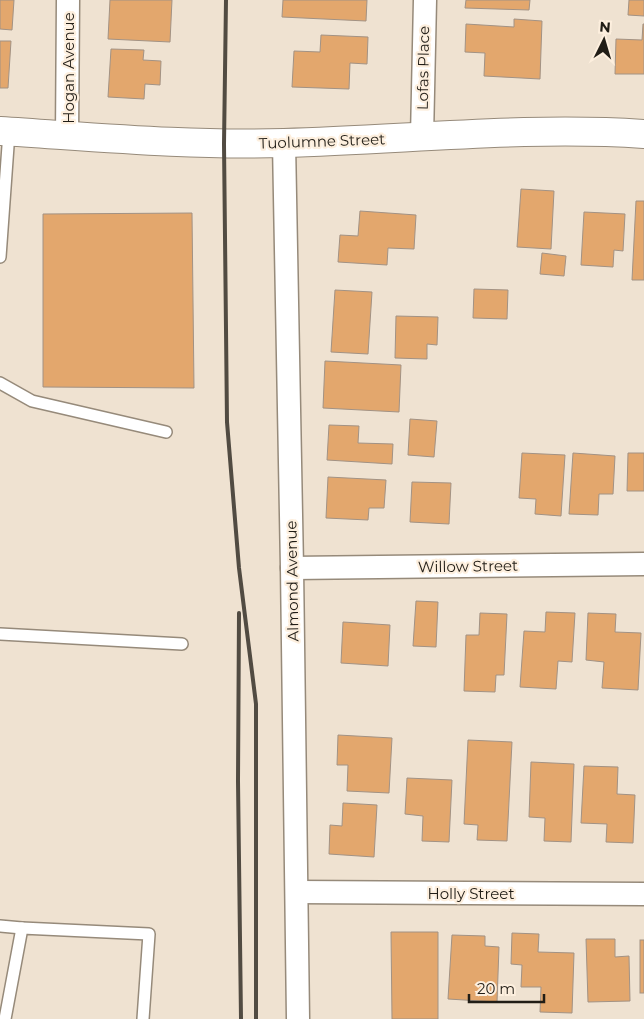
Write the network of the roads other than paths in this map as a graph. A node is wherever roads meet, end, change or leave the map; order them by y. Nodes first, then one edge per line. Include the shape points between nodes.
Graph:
1 (68, 0) edge
2 (425, 0) edge
3 (4, 132) edge
4 (644, 134) edge
5 (67, 136) junction
6 (422, 137) junction
7 (284, 143) junction
8 (0, 257) edge
9 (0, 383) edge
10 (166, 432) dead end
11 (644, 564) edge
12 (292, 568) junction
13 (0, 634) edge
14 (182, 644) dead end
15 (297, 892) junction
16 (644, 894) edge
17 (0, 926) edge
18 (22, 928) junction
19 (5, 1019) edge
20 (144, 1019) edge
21 (298, 1019) edge

1 - 5 street, Hogan Avenue
2 - 6 street, Lofas Place
3 - 5 main road, Tuolumne Street
3 - 8 lane
4 - 6 main road, Tuolumne Street via 540,130
5 - 7 main road, Tuolumne Street via 181,143
6 - 7 main road, Tuolumne Street
7 - 12 street, Almond Avenue
9 - 10 lane via 32,401
11 - 12 street, Willow Street
12 - 15 street, Almond Avenue
13 - 14 lane
15 - 16 street, Holly Street
15 - 21 street, Almond Avenue
17 - 18 lane
18 - 19 lane
18 - 20 lane via 148,934

